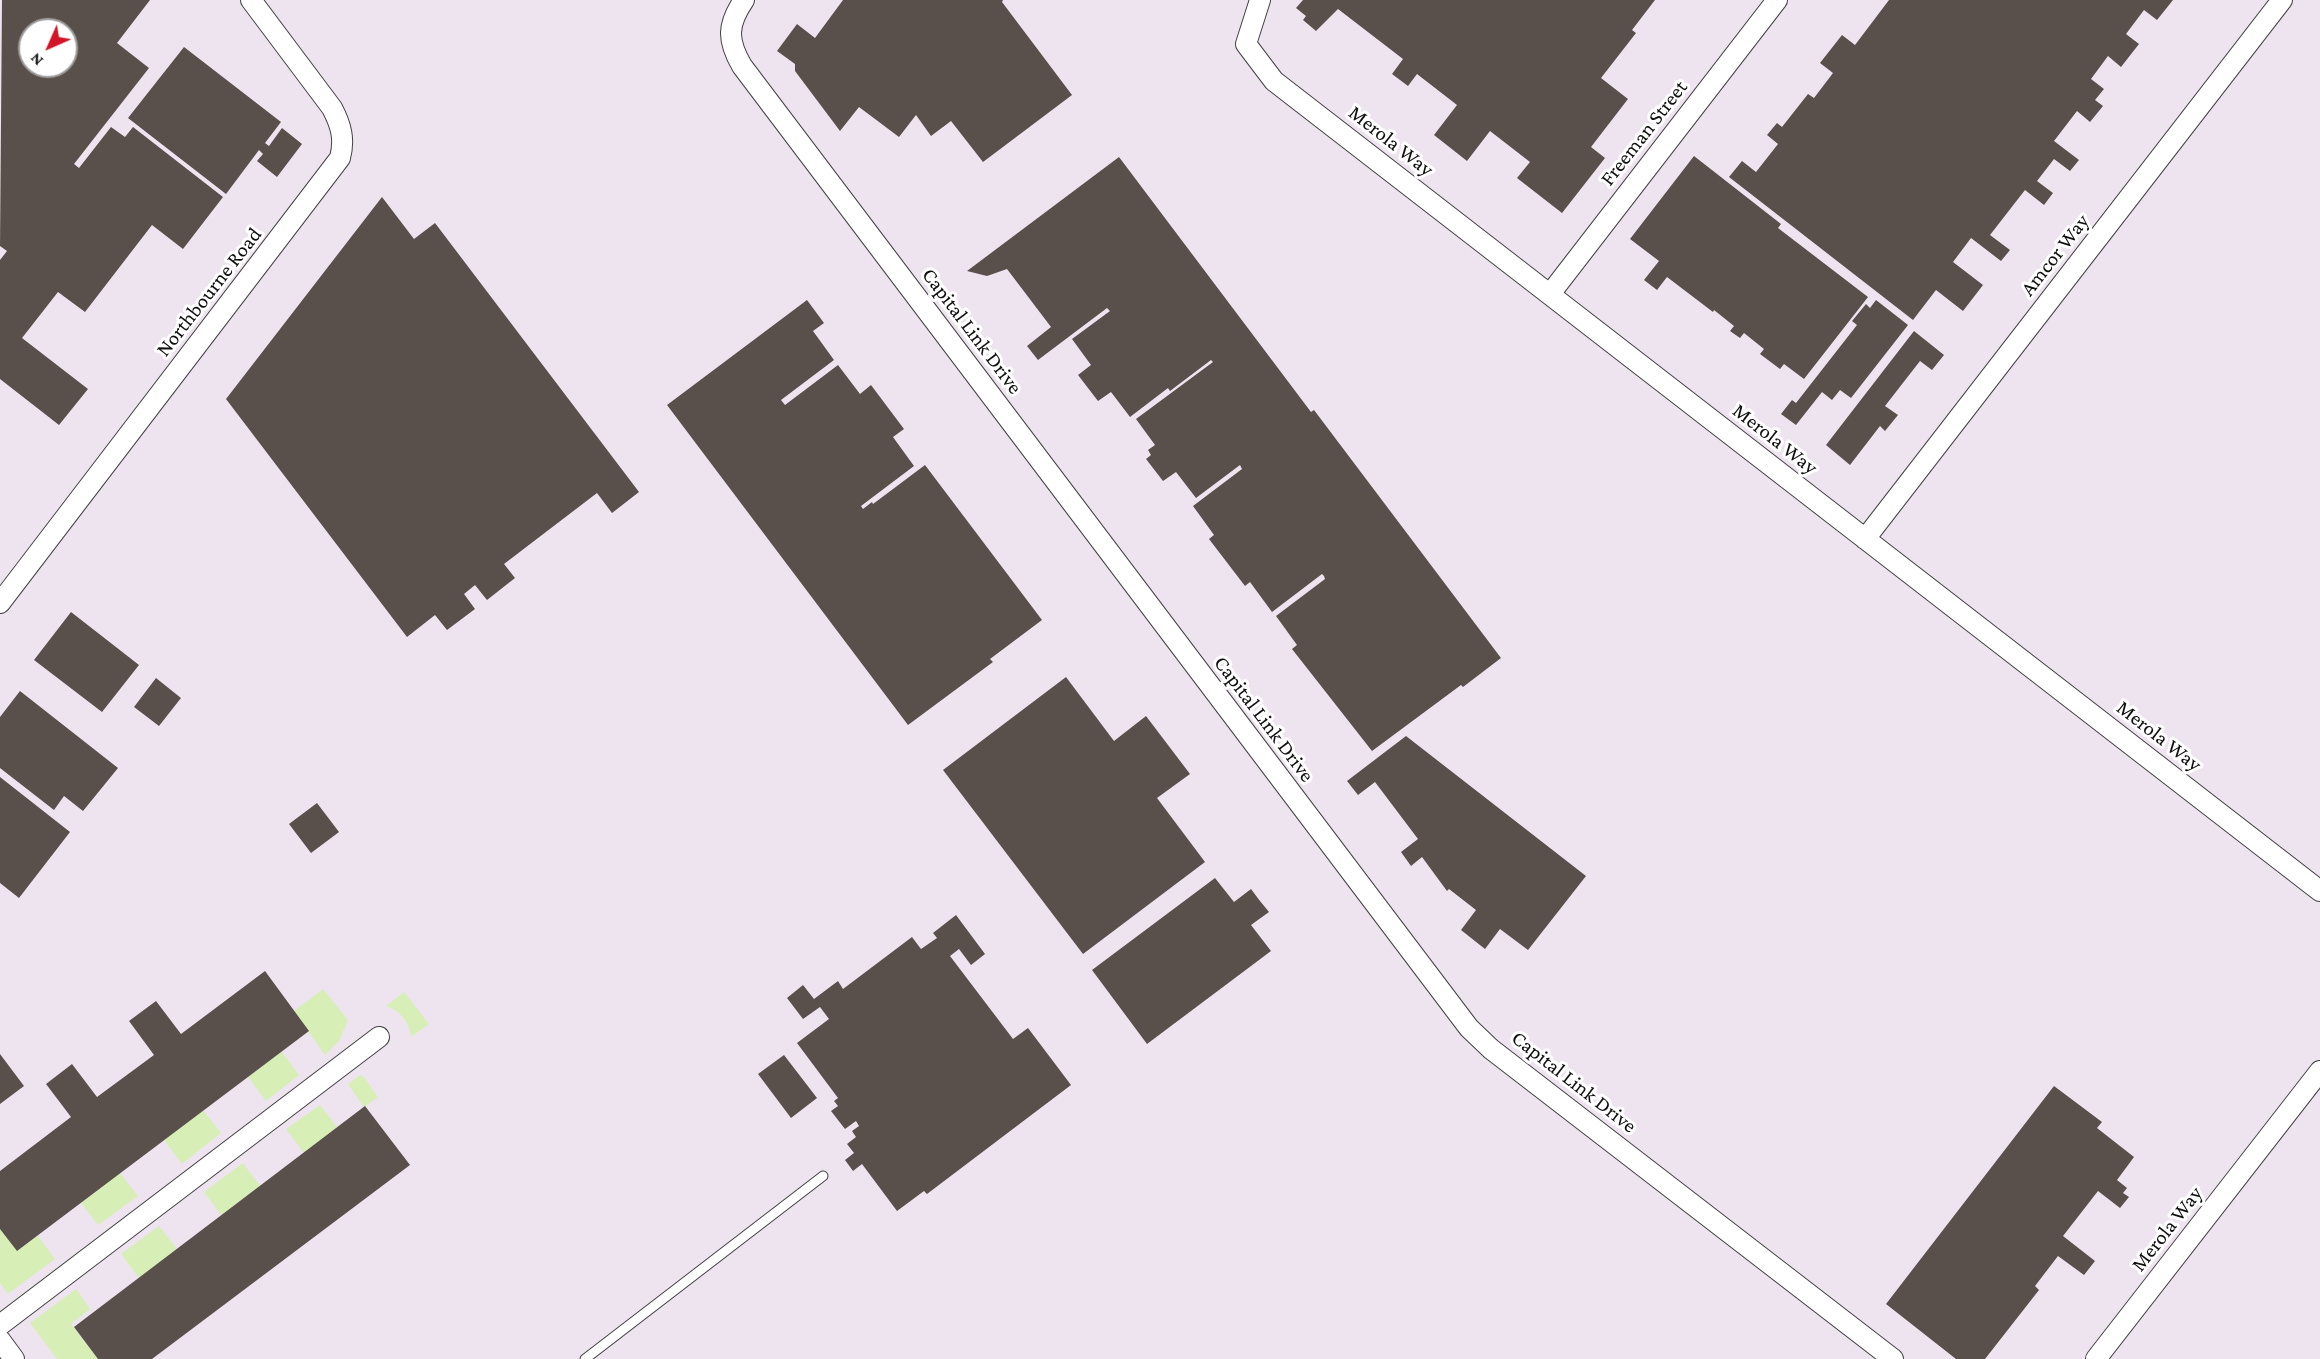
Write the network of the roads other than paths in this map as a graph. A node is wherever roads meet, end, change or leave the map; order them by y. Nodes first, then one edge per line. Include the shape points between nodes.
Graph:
1 (250, 0) edge
2 (744, 0) edge
3 (1260, 0) edge
4 (1777, 0) edge
5 (2282, 0) edge
6 (1550, 294) junction
7 (1865, 539) junction
8 (0, 603) edge
9 (2320, 891) edge
10 (379, 1037) dead end
11 (2320, 1071) edge
12 (824, 1176) dead end
13 (0, 1325) edge
14 (0, 1340) edge
15 (14, 1359) edge
16 (585, 1359) edge
17 (1893, 1359) edge
18 (2096, 1359) edge

1 - 8 street, Northbourne Road via 340,122 340,158
2 - 17 street, Capital Link Drive via 731,23 730,39 742,66 1469,1028 1491,1049
3 - 6 street, Merola Way via 1246,44 1274,81
4 - 6 street, Freeman Street
5 - 7 street, Amcor Way
6 - 7 street, Merola Way
7 - 9 street, Merola Way
10 - 13 street
11 - 18 street, Merola Way
12 - 16 lane
14 - 15 street

